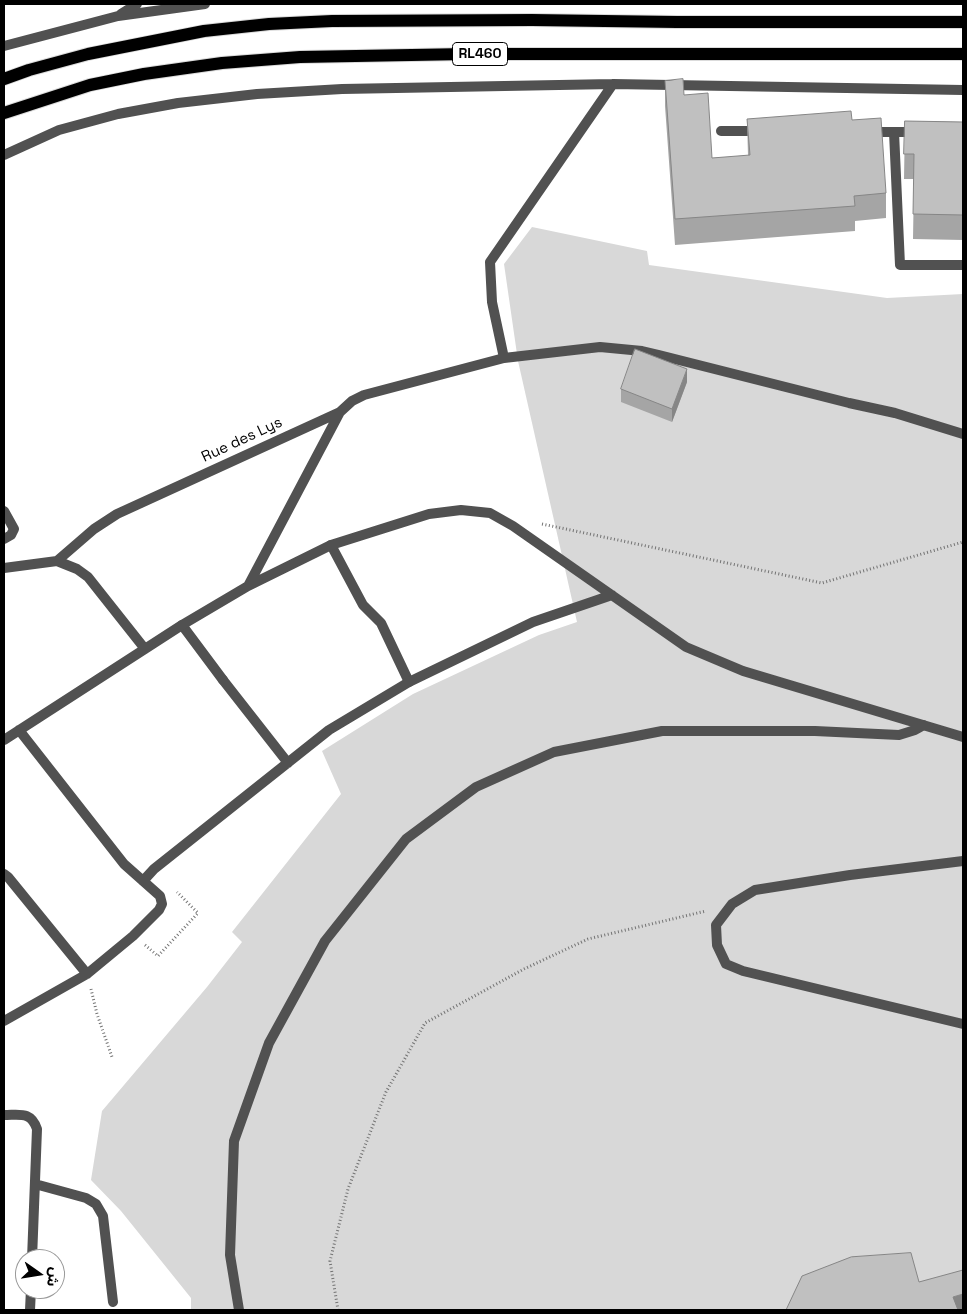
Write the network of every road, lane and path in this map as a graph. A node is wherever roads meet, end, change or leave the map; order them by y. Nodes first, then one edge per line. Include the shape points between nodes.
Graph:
1 (137, 4) edge
2 (205, 4) edge
3 (118, 16) junction
4 (963, 22) edge
5 (4, 46) edge
6 (963, 54) edge
7 (4, 79) edge
8 (613, 84) junction
9 (963, 90) edge
10 (4, 113) edge
11 (721, 131) dead end
12 (769, 131) edge
13 (856, 132) edge
14 (894, 132) junction
15 (924, 132) edge
16 (4, 156) edge
17 (963, 265) edge
18 (504, 358) junction
19 (340, 412) junction
20 (963, 434) edge
21 (4, 511) edge
22 (539, 523) dead end
23 (4, 539) edge
24 (963, 542) edge
25 (331, 545) junction
26 (57, 561) junction
27 (4, 568) edge
28 (248, 586) junction
29 (612, 595) junction
30 (182, 625) junction
31 (145, 649) junction
32 (409, 682) junction
33 (924, 725) junction
34 (19, 730) junction
35 (963, 737) edge
36 (4, 740) edge
37 (288, 763) junction
38 (963, 861) edge
39 (4, 874) edge
40 (143, 882) junction
41 (732, 904) junction
42 (87, 974) junction
43 (4, 1021) edge
44 (963, 1024) edge
45 (112, 1057) dead end
46 (4, 1115) edge
47 (35, 1184) junction
48 (32, 1249) edge
49 (113, 1302) dead end
50 (240, 1310) edge
51 (338, 1310) edge

1 - 3 street
2 - 3 street
3 - 5 street
4 - 7 main road, RL460 via 513,20 269,24 204,31 88,54
6 - 10 main road, RL460 via 467,54 300,58 222,63 144,74 90,85
8 - 9 street
8 - 16 street via 342,89 178,103 58,130
8 - 18 street via 490,262 492,302
11 - 12 street
13 - 14 street
14 - 15 street
14 - 17 street via 900,265
18 - 19 street, Rue des Lys via 364,395
18 - 20 street, Rue des Lys via 600,347 642,351 895,413
19 - 26 street, Rue des Lys via 117,514 94,528
19 - 28 street
21 - 23 street via 14,530
22 - 24 path via 822,582
25 - 28 street
25 - 29 street via 429,514 461,510 490,513 514,526
25 - 32 street via 363,605 380,624
26 - 27 street
26 - 31 street via 88,577
28 - 30 street
29 - 32 street via 533,622
29 - 33 street via 686,647 743,671
30 - 31 street
30 - 37 street
31 - 34 street
32 - 37 street via 329,730
33 - 35 street
33 - 50 street via 899,735 815,731 662,731 554,752 476,787 406,839 325,941 269,1043 234,1141 230,1255
34 - 36 street
34 - 40 street via 124,864
37 - 40 street via 154,869
38 - 41 street via 755,890
39 - 42 street
40 - 42 street via 160,896 162,904 159,910
41 - 44 street via 716,924 717,945 726,964 743,972
41 - 51 path via 588,939 524,969 425,1023 386,1092 348,1189 330,1261
42 - 43 street
42 - 45 path
46 - 47 street via 28,1116 34,1121 37,1129
47 - 48 street
47 - 49 street via 86,1198 96,1204 104,1216

